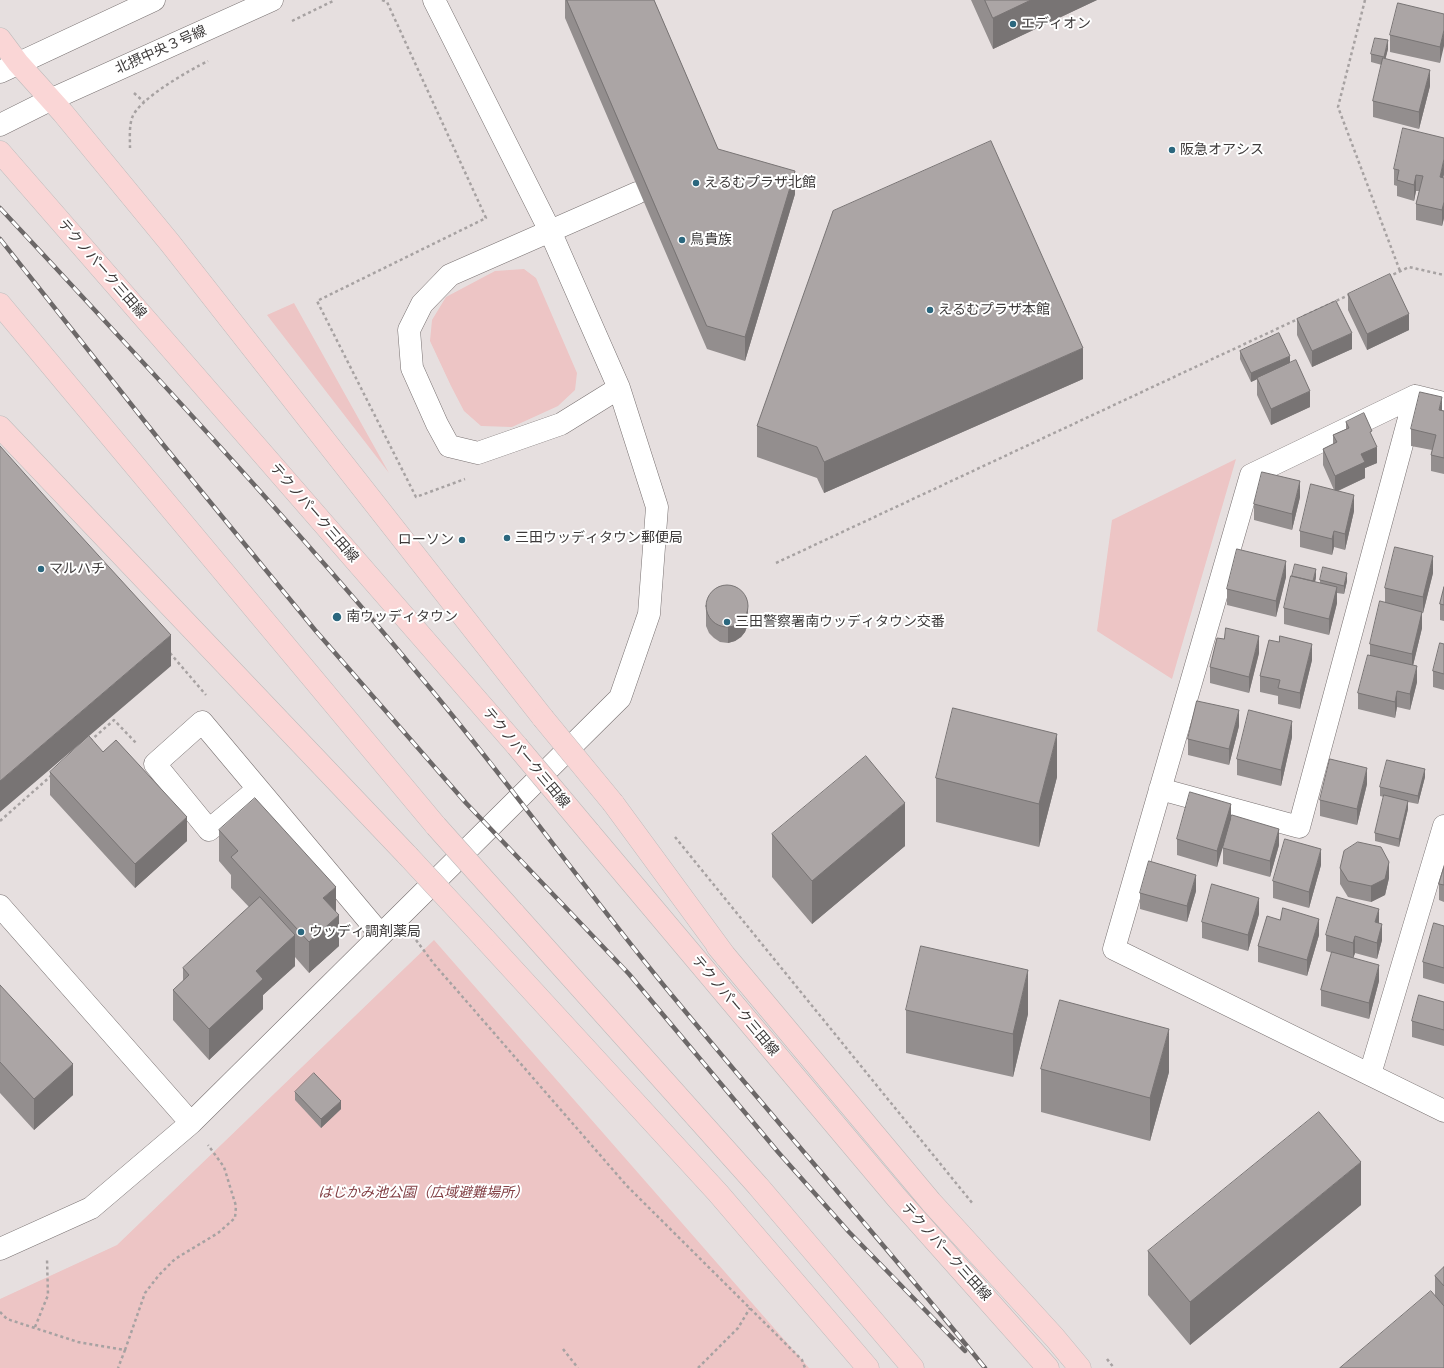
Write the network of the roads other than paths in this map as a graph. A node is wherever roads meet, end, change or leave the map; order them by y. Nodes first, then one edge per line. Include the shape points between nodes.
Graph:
1 (154, 0) edge
2 (272, 0) edge
3 (434, 0) edge
4 (0, 39) edge
5 (9, 67) edge
6 (50, 100) junction
7 (0, 125) edge
8 (1, 153) edge
9 (637, 193) dead end
10 (550, 231) junction
11 (0, 304) edge
12 (619, 388) junction
13 (1415, 396) junction
14 (1444, 403) edge
15 (0, 427) edge
16 (258, 789) junction
17 (1160, 789) junction
18 (1444, 826) edge
19 (0, 906) edge
20 (380, 934) junction
21 (717, 946) junction
22 (1370, 1074) junction
23 (1444, 1111) edge
24 (191, 1122) junction
25 (896, 1197) junction
26 (0, 1249) edge
27 (868, 1368) edge
28 (913, 1368) edge
29 (1048, 1368) edge
30 (1080, 1368) edge

1 - 5 street
2 - 6 street, 北摂中央３号線
3 - 10 street
4 - 5 main road
5 - 6 main road
6 - 7 street, 北摂中央３号線
6 - 21 main road, bridge via 170,243 543,718 613,803
8 - 25 main road, テクノパーク三田線, bridge via 517,746
9 - 10 street
10 - 12 street
10 - 12 street via 450,275 422,304 409,330 412,368 436,424 449,446 478,453 561,424
11 - 28 main road, bridge via 436,826 758,1186
12 - 20 street via 657,507 649,614 620,698
13 - 14 street
13 - 17 street via 1251,475
13 - 17 street via 1299,827
15 - 27 main road, bridge via 484,938 718,1193
16 - 16 street via 209,830 155,764 202,722
16 - 20 street
17 - 22 street via 1114,948
18 - 22 street
19 - 24 street
20 - 24 street
21 - 25 main road
21 - 30 main road via 931,1202
22 - 23 street
24 - 26 street via 91,1208
25 - 29 main road, テクノパーク三田線

